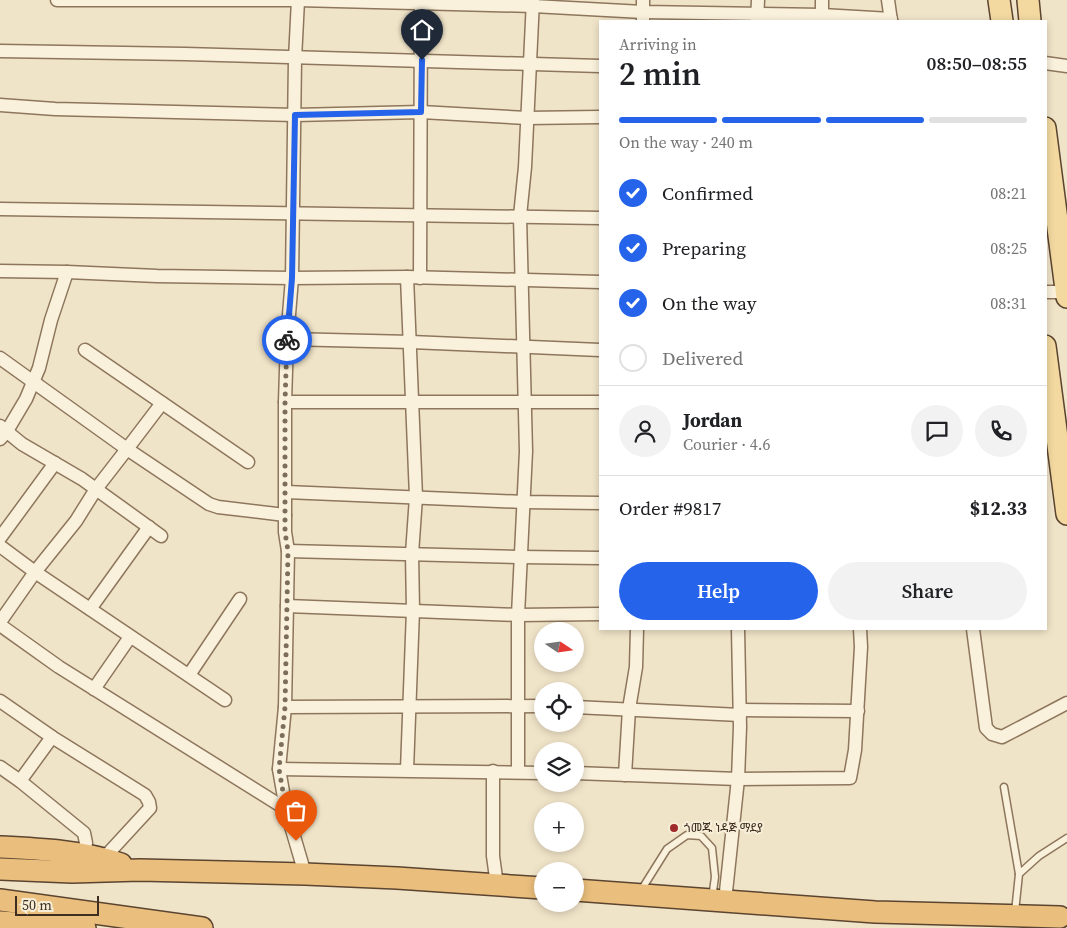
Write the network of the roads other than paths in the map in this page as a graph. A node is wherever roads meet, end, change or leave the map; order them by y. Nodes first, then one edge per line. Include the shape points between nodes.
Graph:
1 (57, 0) edge
2 (69, 0) edge
3 (298, 0) edge
4 (709, 0) edge
5 (758, 0) edge
6 (822, 0) edge
7 (888, 0) edge
8 (1000, 0) edge
9 (1028, 0) edge
10 (421, 1) edge
11 (533, 3) edge
12 (643, 11) edge
13 (709, 14) junction
14 (822, 15) junction
15 (757, 18) edge
16 (865, 19) edge
17 (891, 20) edge
18 (1002, 20) edge
19 (1030, 20) edge
20 (0, 51) edge
21 (295, 58) junction
22 (422, 60) junction
23 (531, 63) junction
24 (1047, 63) edge
25 (599, 66) edge
26 (1067, 66) edge
27 (0, 105) edge
28 (421, 112) junction
29 (295, 115) junction
30 (599, 117) edge
31 (527, 118) junction
32 (1047, 143) edge
33 (0, 209) edge
34 (293, 214) junction
35 (420, 216) junction
36 (520, 216) junction
37 (599, 218) edge
38 (0, 272) edge
39 (67, 272) junction
40 (292, 278) junction
41 (413, 278) junction
42 (521, 281) junction
43 (599, 282) edge
44 (1047, 292) edge
45 (1067, 294) edge
46 (287, 340) junction
47 (411, 342) junction
48 (524, 347) junction
49 (84, 350) dead end
50 (599, 350) edge
51 (0, 358) edge
52 (1047, 361) edge
53 (32, 382) junction
54 (525, 401) junction
55 (285, 402) junction
56 (411, 402) junction
57 (599, 402) edge
58 (162, 403) junction
59 (2, 432) edge
60 (127, 449) junction
61 (248, 462) dead end
62 (55, 463) junction
63 (96, 489) junction
64 (286, 492) junction
65 (416, 497) junction
66 (524, 502) junction
67 (599, 503) edge
68 (1067, 514) edge
69 (285, 515) junction
70 (149, 527) junction
71 (161, 536) dead end
72 (0, 538) edge
73 (0, 546) edge
74 (288, 551) junction
75 (412, 554) junction
76 (520, 557) junction
77 (599, 558) edge
78 (35, 572) junction
79 (240, 599) dead end
80 (287, 606) junction
81 (90, 609) junction
82 (413, 610) junction
83 (599, 614) edge
84 (518, 615) junction
85 (0, 623) edge
86 (637, 630) edge
87 (738, 630) edge
88 (860, 630) edge
89 (973, 630) edge
90 (130, 637) junction
91 (189, 675) junction
92 (94, 689) junction
93 (225, 700) dead end
94 (0, 701) edge
95 (1067, 703) edge
96 (517, 705) junction
97 (410, 706) junction
98 (534, 706) edge
99 (285, 707) junction
100 (584, 707) edge
101 (628, 709) junction
102 (858, 711) junction
103 (740, 713) junction
104 (52, 737) junction
105 (0, 767) edge
106 (279, 769) junction
107 (407, 770) junction
108 (493, 771) junction
109 (518, 772) junction
110 (534, 773) edge
111 (584, 774) edge
112 (626, 775) junction
113 (738, 779) junction
114 (20, 781) junction
115 (1004, 787) dead end
116 (286, 809) junction
117 (1067, 838) edge
118 (0, 847) edge
119 (94, 856) junction
120 (0, 869) edge
121 (140, 870) junction
122 (305, 874) junction
123 (1019, 874) junction
124 (497, 885) junction
125 (534, 887) edge
126 (584, 891) edge
127 (638, 895) junction
128 (0, 900) edge
129 (718, 901) junction
130 (1014, 916) junction
131 (1061, 916) edge
132 (149, 920) junction
133 (0, 922) edge
134 (85, 928) edge
135 (114, 928) edge
136 (202, 928) edge

1 - 2 street
2 - 3 street
3 - 10 street
3 - 21 street
4 - 13 street
5 - 15 street
6 - 14 street
7 - 17 street
8 - 18 main road
9 - 19 main road
10 - 11 street
10 - 22 street
11 - 12 street
11 - 23 street
12 - 13 street
13 - 15 street
14 - 15 street
14 - 16 street
16 - 17 street
20 - 21 street
21 - 22 street
21 - 29 street
22 - 23 street
22 - 28 street
23 - 25 street
23 - 31 street
24 - 26 street
27 - 29 street
28 - 29 street
28 - 31 street
28 - 35 street
29 - 34 street
30 - 31 street
31 - 36 street
32 - 45 main road
33 - 34 street
34 - 35 street
34 - 40 street
35 - 36 street
35 - 41 street
36 - 37 street
36 - 42 street
38 - 39 street
39 - 40 street
39 - 53 street
40 - 41 street
40 - 46 street
41 - 42 street
41 - 47 street
42 - 43 street
42 - 48 street
44 - 45 street
46 - 47 street
46 - 55 street
47 - 48 street
47 - 56 street
48 - 50 street
48 - 54 street
49 - 58 street
51 - 53 street
52 - 68 main road
53 - 59 street via 26,399
53 - 60 street
54 - 56 street
54 - 57 street
54 - 66 street
55 - 56 street
55 - 64 street
56 - 65 street
58 - 60 street
58 - 61 street
59 - 62 street
60 - 63 street
60 - 69 street via 209,504
62 - 63 street
62 - 72 street
63 - 70 street
63 - 78 street via 76,521
64 - 65 street
64 - 69 street
65 - 66 street
65 - 75 street
66 - 67 street
66 - 76 street
69 - 74 street
70 - 71 street
70 - 81 street
73 - 78 street
74 - 75 street
74 - 80 street
75 - 76 street
75 - 82 street
76 - 77 street
76 - 84 street
78 - 81 street
78 - 85 street
79 - 91 street
80 - 82 street
80 - 99 street
81 - 90 street
82 - 84 street
82 - 97 street
83 - 84 street
84 - 96 street
85 - 92 street
86 - 101 street via 636,667
87 - 103 street
88 - 102 street
89 - 95 street via 986,728 992,734 1002,737
90 - 91 street
90 - 92 street
91 - 93 street
92 - 116 street
94 - 104 street
96 - 97 street
96 - 98 street
96 - 109 street
97 - 99 street
97 - 107 street
99 - 106 street
100 - 101 street
101 - 103 street
101 - 112 street
102 - 103 street
102 - 113 street via 850,778
103 - 113 street
104 - 114 street
104 - 119 street via 145,795 149,802 150,808
105 - 114 street
106 - 107 street
106 - 116 street
107 - 108 street
108 - 109 street
108 - 124 street via 493,856
109 - 110 street
111 - 112 street
112 - 113 street
113 - 129 street
114 - 119 street via 84,833
115 - 123 lane
116 - 122 street
117 - 123 lane
118 - 119 highway
119 - 121 highway
120 - 121 highway
121 - 122 highway
122 - 124 highway
123 - 130 lane
124 - 125 highway
126 - 127 highway
127 - 129 highway
127 - 129 lane via 667,849 687,835 702,836 712,848
128 - 132 highway
129 - 130 highway via 875,912
130 - 131 highway
132 - 135 highway
132 - 136 highway
133 - 134 highway

